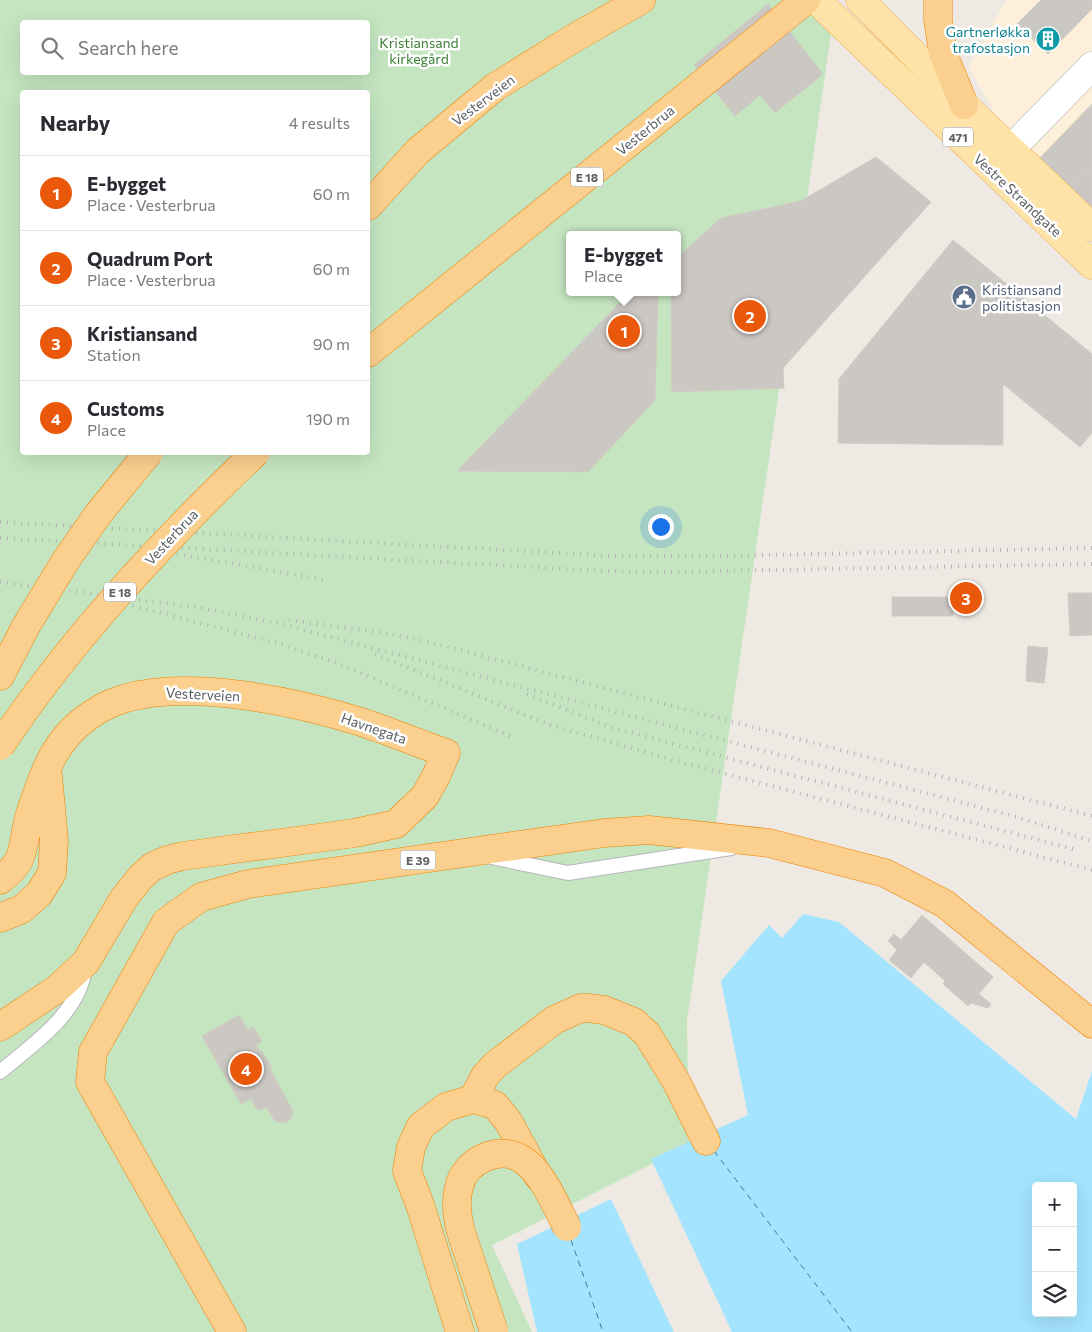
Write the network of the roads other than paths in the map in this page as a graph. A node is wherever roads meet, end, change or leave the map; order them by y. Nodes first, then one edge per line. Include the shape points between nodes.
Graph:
1 (640, 0) edge
2 (806, 0) edge
3 (816, 0) edge
4 (860, 0) edge
5 (938, 0) edge
6 (1092, 66) edge
7 (964, 105) junction
8 (1012, 149) junction
9 (370, 204) edge
10 (1092, 227) edge
11 (1092, 265) edge
12 (370, 351) edge
13 (147, 455) edge
14 (253, 455) edge
15 (0, 676) edge
16 (301, 706) joint
17 (0, 746) edge
18 (47, 769) junction
19 (0, 880) edge
20 (0, 918) edge
21 (86, 962) junction
22 (1092, 1024) edge
23 (0, 1027) edge
24 (0, 1072) edge
25 (473, 1099) junction
26 (706, 1141) dead end
27 (232, 1332) edge
28 (460, 1332) edge
29 (494, 1332) edge

1 - 9 highway, Vesterveien via 494,88 418,151
2 - 12 highway, Vesterbrua / E 18
3 - 11 main road, Vestre Strandgate / 471
4 - 7 main road, Vestre Strandgate / 471
5 - 7 highway via 943,53
6 - 8 street
7 - 8 main road, Vestre Strandgate / 471
8 - 10 main road, Vestre Strandgate / 471
13 - 15 highway, bridge via 66,560
14 - 17 highway, Vesterbrua / E 18, bridge via 125,586 64,660
16 - 18 highway, Vesterveien via 203,692 168,691 122,699 86,717 74,727 52,756
16 - 21 highway, Havnegata via 361,722 446,753 425,796 396,824 355,833 183,856 152,867 128,892
18 - 19 highway, Vesterveien via 30,815 20,860
18 - 20 highway via 54,841 52,873 39,894 22,909
21 - 23 highway via 58,989
21 - 24 lane via 78,992 65,1012 51,1029
22 - 27 highway, E 39 via 945,904 885,872 768,842 649,830 604,833 248,884 201,897 166,922 93,1052 90,1082
25 - 26 highway via 494,1065 554,1020 581,1008 604,1010 634,1022 647,1034 676,1081
25 - 28 highway via 446,1107 421,1126 411,1147 408,1171
25 - 29 highway, bridge via 495,1105 508,1121 567,1227 535,1169 523,1159 511,1154 494,1154 481,1158 468,1168 459,1187 456,1212

